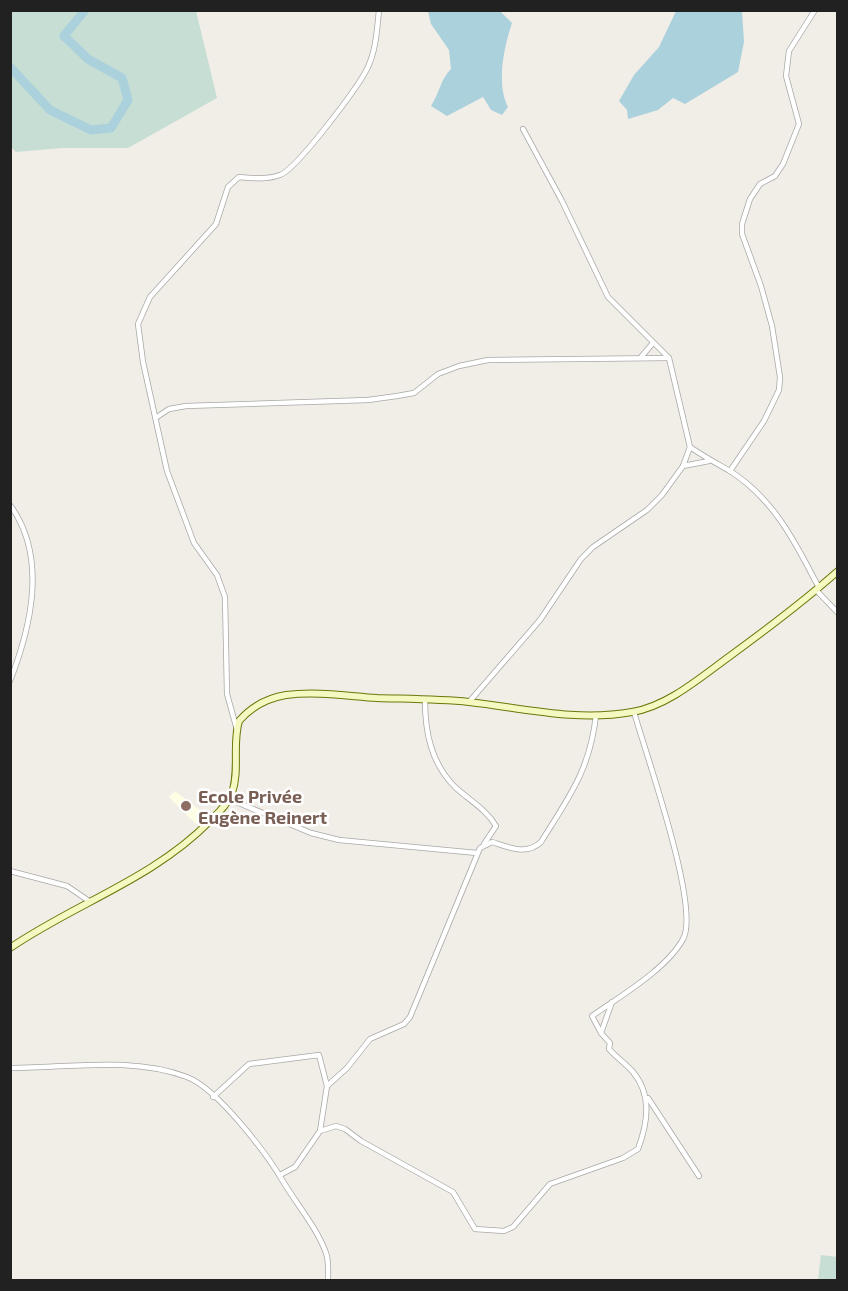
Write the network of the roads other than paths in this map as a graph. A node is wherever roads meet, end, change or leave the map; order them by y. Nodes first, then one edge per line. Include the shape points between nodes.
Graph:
1 (379, 10) edge
2 (814, 10) edge
3 (523, 129) dead end
4 (653, 343) junction
5 (641, 357) junction
6 (669, 358) junction
7 (157, 417) junction
8 (690, 447) junction
9 (709, 461) junction
10 (683, 466) junction
11 (730, 471) junction
12 (10, 506) edge
13 (837, 572) edge
14 (817, 589) junction
15 (837, 613) edge
16 (10, 681) edge
17 (425, 700) junction
18 (469, 702) junction
19 (634, 712) junction
20 (596, 715) junction
21 (237, 730) junction
22 (229, 799) junction
23 (484, 845) junction
24 (477, 854) junction
25 (10, 871) edge
26 (88, 901) junction
27 (10, 948) edge
28 (612, 1002) junction
29 (601, 1033) junction
30 (10, 1068) edge
31 (327, 1086) junction
32 (646, 1096) junction
33 (213, 1097) junction
34 (320, 1131) junction
35 (280, 1175) junction
36 (699, 1176) dead end
37 (328, 1281) edge

1 - 7 street via 367,69 316,140 293,168 281,175 262,179 239,177 228,187 216,224 142,311 138,334
2 - 11 street via 789,51 786,76 799,124 783,164 775,176 760,183 742,224 772,326 779,390 764,421
3 - 4 street via 608,297
4 - 5 street
4 - 6 street
5 - 6 street
5 - 7 street via 488,360 438,374 414,393 368,400 186,406 169,408
6 - 8 street
7 - 21 street via 167,471 182,513 225,597 227,694
8 - 9 street
8 - 10 street
9 - 10 street
9 - 11 street
10 - 18 street via 647,510 581,559 540,620
11 - 14 street via 776,512
12 - 16 street via 24,534 34,592
13 - 14 street
14 - 15 street
14 - 19 street via 700,678
17 - 18 street
17 - 21 street via 285,695 255,707 239,721
17 - 23 street via 428,746 453,784 496,826
18 - 20 street via 544,714
19 - 20 street
19 - 28 street via 681,869 687,926 675,951
20 - 23 street via 587,765 541,842 529,849 492,842
21 - 22 street via 236,774
22 - 24 street via 311,833 339,840
22 - 26 street via 174,855
23 - 24 street
24 - 31 street via 410,1017 404,1024 370,1039
25 - 26 street via 67,886
26 - 27 street
28 - 29 street
28 - 29 street via 592,1016
29 - 32 street via 609,1049 633,1072
30 - 33 street via 96,1065 158,1069 189,1077
31 - 33 street via 319,1055 249,1064
31 - 34 street
32 - 34 street via 648,1108 636,1151 550,1185 513,1227 504,1231 474,1229 453,1192 345,1129 336,1126
32 - 36 street
33 - 35 street via 254,1137
34 - 35 street via 298,1163
35 - 37 street via 327,1255

